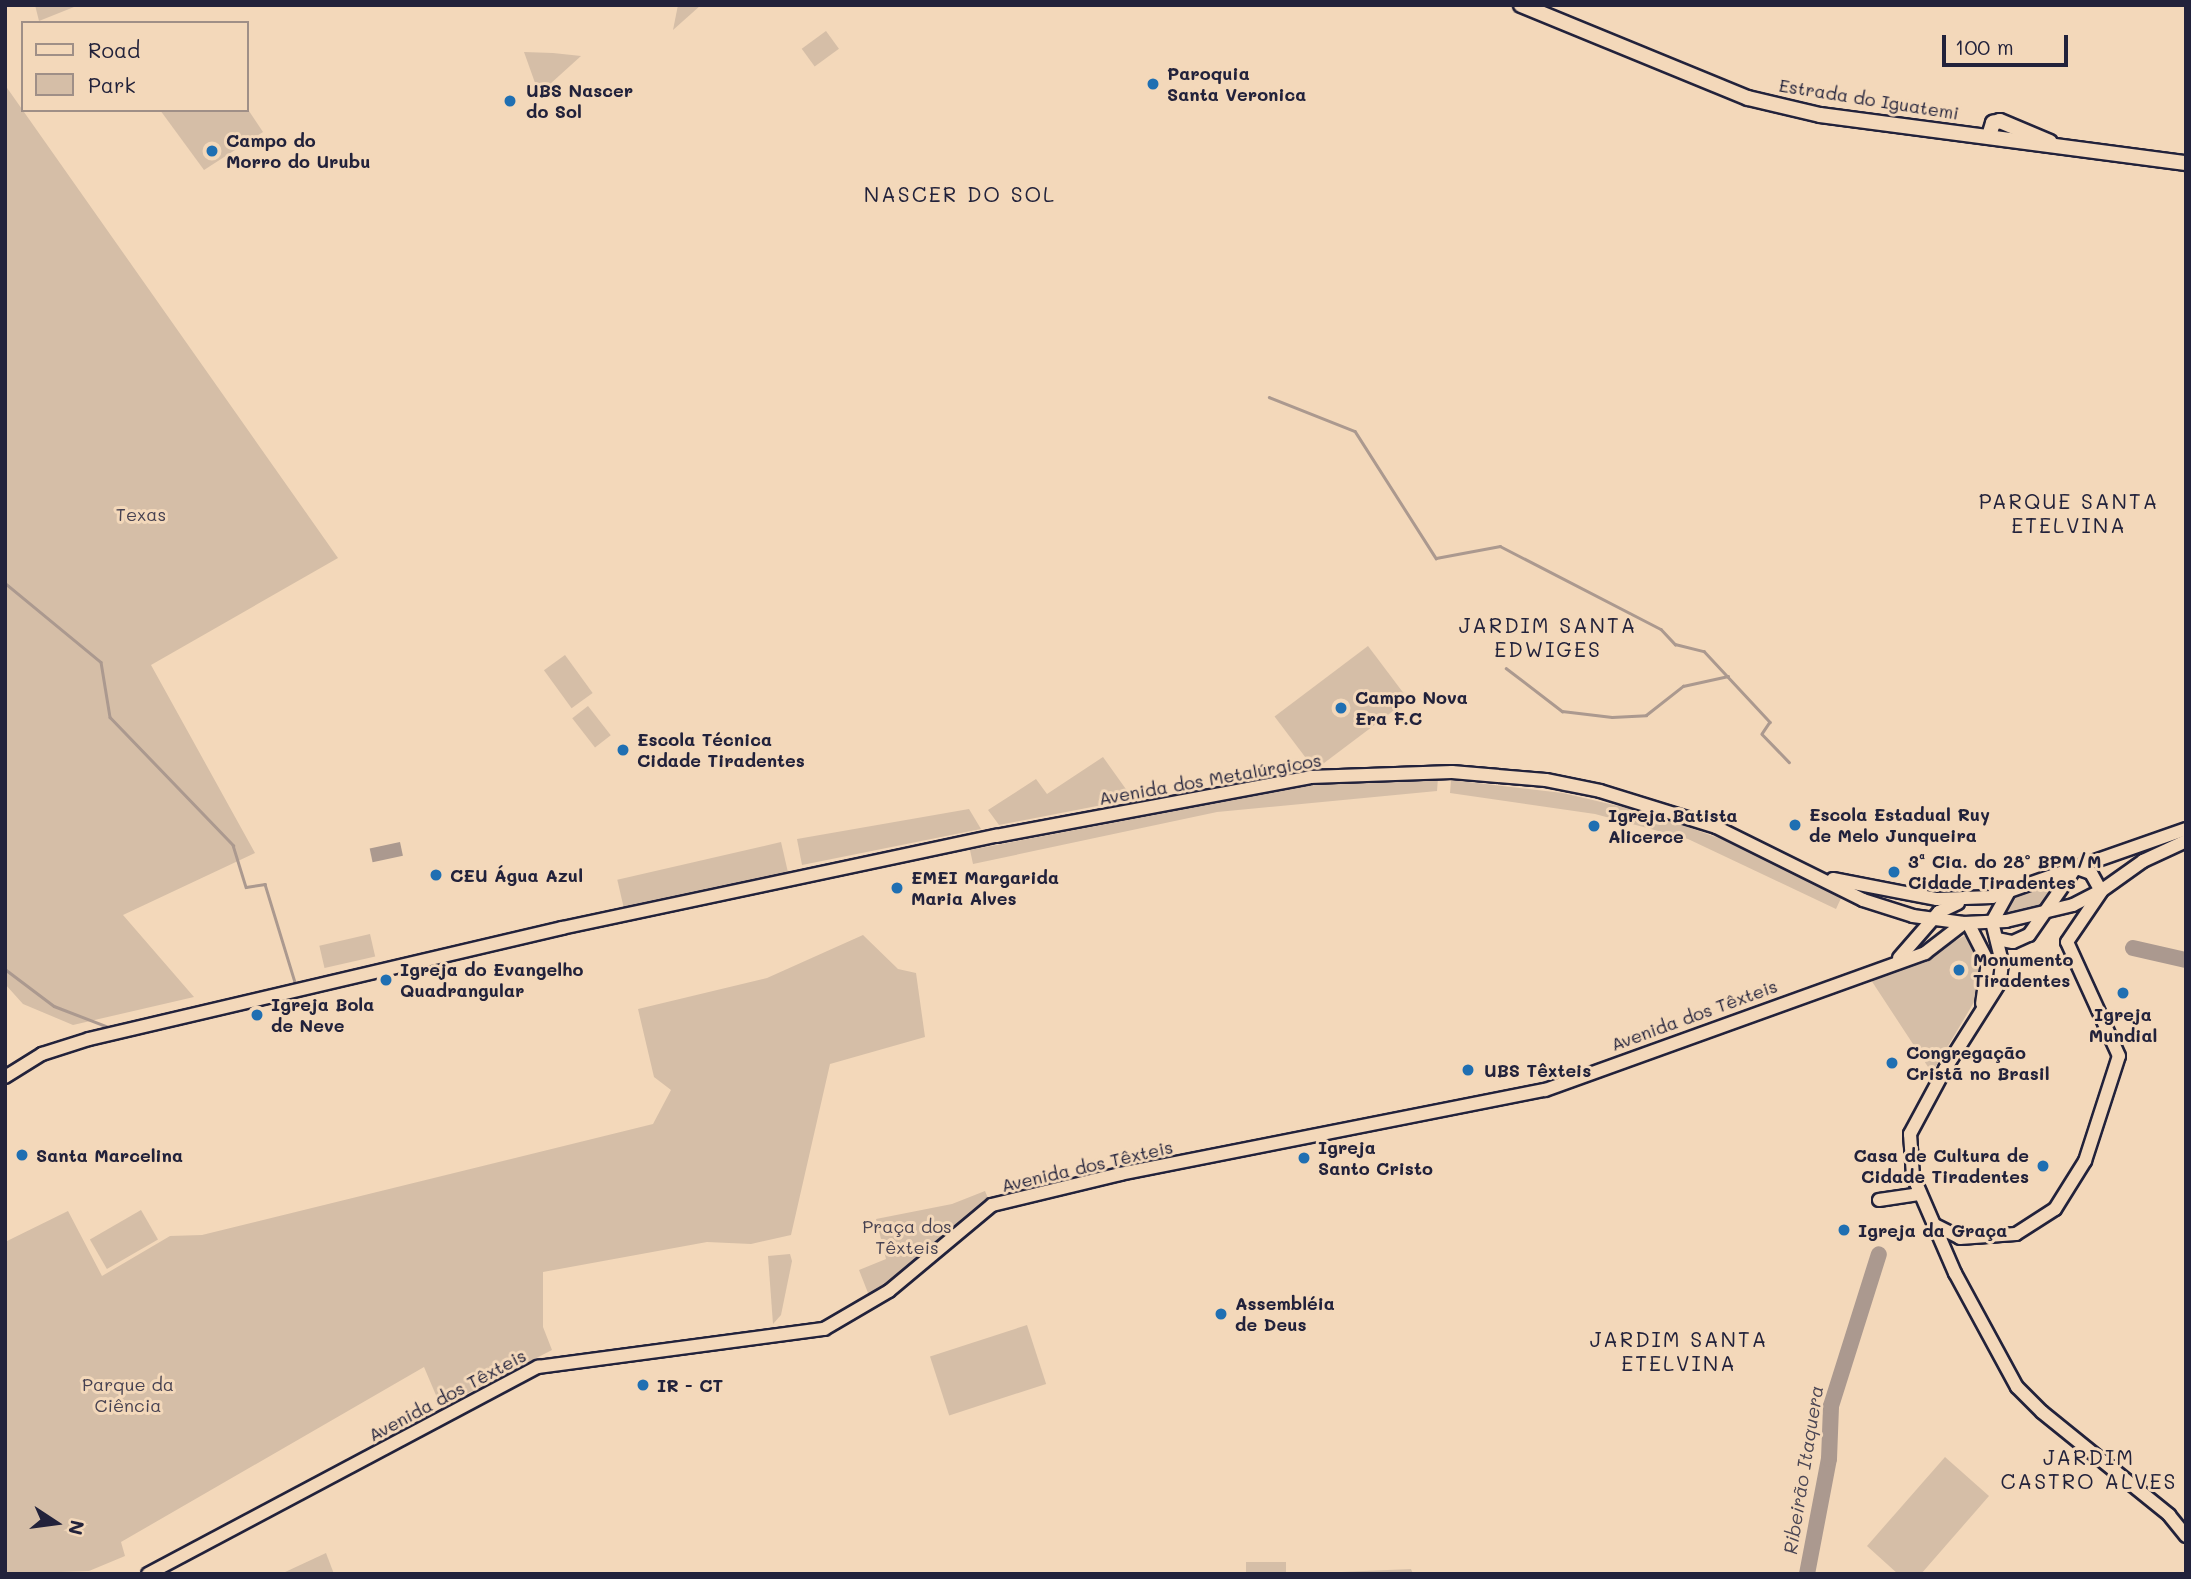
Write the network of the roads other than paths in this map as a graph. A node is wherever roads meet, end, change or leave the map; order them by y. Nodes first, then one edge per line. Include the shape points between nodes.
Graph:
1 (1521, 5) edge
2 (2186, 163) edge
3 (2186, 830) edge
4 (2186, 841) edge
5 (2077, 868) junction
6 (1812, 872) junction
7 (2101, 891) junction
8 (2008, 893) junction
9 (1965, 901) junction
10 (2047, 912) junction
11 (1932, 920) junction
12 (1992, 922) junction
13 (1966, 923) junction
14 (1997, 939) junction
15 (1890, 965) junction
16 (1978, 1017) junction
17 (5, 1077) edge
18 (1919, 1194) junction
19 (1879, 1200) dead end
20 (1934, 1224) junction
21 (1960, 1238) junction
22 (1961, 1284) junction
23 (2186, 1536) edge
24 (148, 1574) edge

1 - 2 main road, Estrada do Iguatemi via 1748,99 1820,115
3 - 5 main road, Avenida dos Metalúrgicos
4 - 7 main road via 2143,861
5 - 7 main road via 2091,873
5 - 8 main road, Avenida dos Metalúrgicos
5 - 10 main road via 2062,883
6 - 9 main road, Avenida dos Metalúrgicos via 1859,886
6 - 11 main road, Avenida dos Metalúrgicos via 1852,896
6 - 17 main road, Avenida dos Metalúrgicos via 1716,827 1600,791 1465,773 1310,777 1005,834 89,1039 43,1054
7 - 10 main road, Avenida dos Metalúrgicos
7 - 21 main road via 2067,942 2119,1056 2085,1161 2043,1219 2016,1234
8 - 9 main road, Avenida dos Metalúrgicos
8 - 12 main road
9 - 11 main road via 1948,906
10 - 12 main road, Avenida dos Metalúrgicos
10 - 14 main road via 2024,938
11 - 13 main road, Avenida dos Metalúrgicos
11 - 15 main road, Avenida dos Têxteis via 1911,949
12 - 13 main road, Avenida dos Metalúrgicos
12 - 14 main road
13 - 15 main road, Avenida dos Têxteis via 1939,946
13 - 16 main road via 1988,962
14 - 16 main road via 2000,982
15 - 24 main road, Avenida dos Têxteis via 1512,1099 1120,1174 992,1205 889,1292 824,1329 538,1367
16 - 18 main road via 1910,1135 1910,1159
18 - 19 main road
18 - 20 main road
20 - 21 main road
20 - 22 main road
21 - 22 main road via 1956,1255
22 - 23 main road via 2018,1387 2042,1412 2169,1515

